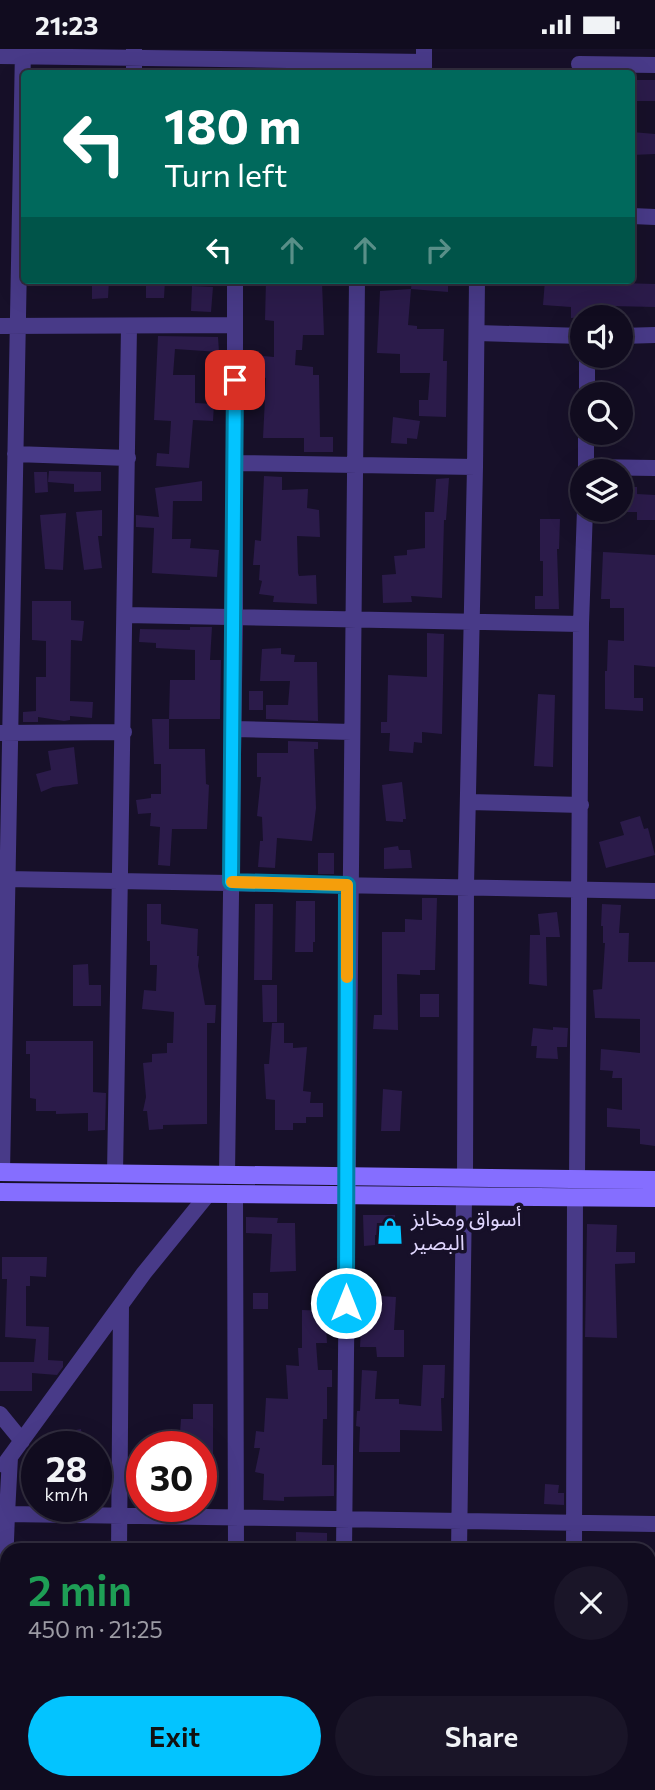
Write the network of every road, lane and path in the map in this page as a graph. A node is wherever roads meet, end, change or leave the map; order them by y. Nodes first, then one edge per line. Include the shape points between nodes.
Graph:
1 (23, 52) edge
2 (0, 56) edge
3 (134, 60) edge
4 (424, 61) edge
5 (579, 62) edge
6 (655, 65) edge
7 (23, 70) edge
8 (635, 216) edge
9 (655, 217) edge
10 (21, 220) edge
11 (234, 284) edge
12 (357, 284) edge
13 (477, 284) edge
14 (235, 325) junction
15 (8, 326) edge
16 (129, 327) junction
17 (477, 333) junction
18 (633, 335) edge
19 (655, 335) edge
20 (570, 336) edge
21 (15, 454) junction
22 (128, 458) junction
23 (236, 463) junction
24 (354, 464) junction
25 (475, 467) junction
26 (633, 468) edge
27 (655, 468) edge
28 (7, 471) edge
29 (584, 522) edge
30 (125, 615) junction
31 (235, 616) junction
32 (354, 620) junction
33 (471, 622) junction
34 (581, 624) junction
35 (234, 729) junction
36 (124, 732) junction
37 (352, 732) junction
38 (5, 733) edge
39 (469, 802) junction
40 (581, 805) junction
41 (7, 879) junction
42 (121, 879) junction
43 (231, 882) junction
44 (347, 885) junction
45 (466, 886) junction
46 (580, 890) junction
47 (655, 891) edge
48 (3, 969) edge
49 (1, 1173) edge
50 (115, 1174) junction
51 (227, 1174) junction
52 (346, 1175) junction
53 (465, 1177) junction
54 (577, 1179) junction
55 (655, 1180) edge
56 (0, 1192) edge
57 (209, 1193) junction
58 (234, 1193) junction
59 (346, 1195) junction
60 (464, 1197) junction
61 (575, 1197) junction
62 (655, 1198) edge
63 (121, 1305) junction
64 (0, 1414) edge
65 (29, 1431) edge
66 (21, 1440) edge
67 (21, 1442) edge
68 (10, 1457) junction
69 (0, 1471) edge
70 (7, 1514) junction
71 (119, 1515) junction
72 (236, 1518) junction
73 (345, 1519) junction
74 (459, 1522) junction
75 (575, 1523) junction
76 (655, 1524) edge
77 (6, 1543) edge
78 (119, 1543) edge
79 (236, 1543) edge
80 (345, 1543) edge
81 (458, 1543) edge
82 (574, 1543) edge

1 - 2 street
1 - 3 street
1 - 7 street
3 - 4 street
5 - 6 street
8 - 9 street
10 - 15 street
11 - 14 street
12 - 24 street
13 - 17 street
14 - 16 street
14 - 23 street
15 - 16 street
15 - 21 street
16 - 22 street
17 - 20 street
17 - 25 street
18 - 19 street
21 - 22 street
21 - 28 street
22 - 30 street
23 - 24 street
23 - 31 street
24 - 25 street
24 - 32 street
25 - 33 street
26 - 27 street
28 - 38 street
29 - 34 street
30 - 31 street
30 - 36 street
31 - 32 street
31 - 35 street
32 - 33 street
32 - 37 street
33 - 34 street
33 - 39 street
34 - 40 street
35 - 37 street
35 - 43 street
36 - 38 street
36 - 42 street
37 - 44 street
38 - 41 street
39 - 40 street
39 - 45 street
40 - 46 street
41 - 42 street
41 - 48 street
42 - 43 street
42 - 50 street
43 - 44 street
43 - 51 street
44 - 45 street
44 - 52 street
45 - 46 street
45 - 53 street
46 - 47 street
46 - 54 street
48 - 49 street
49 - 50 main road
50 - 51 main road
51 - 52 main road
52 - 53 main road
52 - 59 street
53 - 54 main road
54 - 55 main road
56 - 57 main road
57 - 58 main road
57 - 63 street
58 - 59 main road
58 - 72 street
59 - 60 main road
59 - 73 street
60 - 61 main road
60 - 74 street
61 - 62 main road
61 - 75 street
63 - 65 street
63 - 71 street
64 - 66 street
67 - 68 street
68 - 69 street
68 - 70 street
70 - 71 street
70 - 77 street
71 - 72 street
71 - 78 street
72 - 73 street
72 - 79 street
73 - 74 street
73 - 80 street
74 - 75 street
74 - 81 street
75 - 76 street
75 - 82 street

